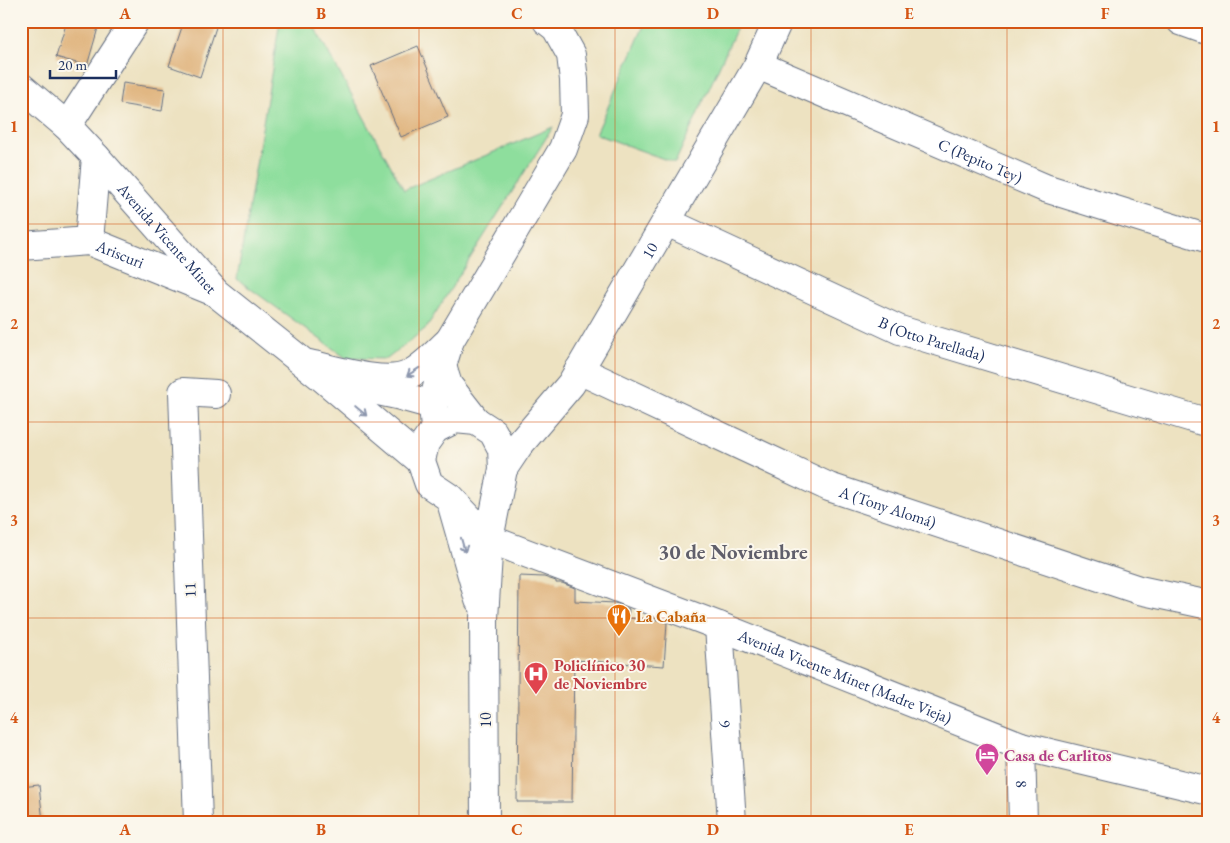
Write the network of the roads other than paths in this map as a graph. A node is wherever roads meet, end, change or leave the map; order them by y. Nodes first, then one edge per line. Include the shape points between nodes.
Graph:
1 (135, 21) edge
2 (547, 21) edge
3 (778, 21) edge
4 (1181, 21) edge
5 (1209, 31) edge
6 (758, 65) junction
7 (22, 88) edge
8 (67, 126) junction
9 (96, 157) junction
10 (667, 222) junction
11 (1209, 239) edge
12 (89, 241) junction
13 (21, 246) edge
14 (216, 293) junction
15 (450, 340) junction
16 (302, 362) junction
17 (442, 366) junction
18 (580, 370) junction
19 (324, 379) junction
20 (216, 394) dead end
21 (434, 417) junction
22 (476, 421) junction
23 (1209, 423) edge
24 (421, 461) junction
25 (503, 469) junction
26 (450, 498) junction
27 (490, 539) junction
28 (1209, 605) edge
29 (484, 618) junction
30 (719, 626) junction
31 (1021, 746) junction
32 (1209, 791) edge
33 (198, 822) edge
34 (485, 822) edge
35 (732, 822) edge
36 (1023, 822) edge

1 - 8 street
2 - 15 street via 556,28 571,55 575,115 563,149
3 - 6 street, 10
4 - 5 street
6 - 10 street, 10
6 - 11 street, C (Pepito Tey) via 1045,188
7 - 8 street, Avenida Vicente Minet
8 - 9 street, Avenida Vicente Minet
9 - 12 street
9 - 14 street, Avenida Vicente Minet
10 - 18 street, 10
10 - 23 street, B (Otto Parellada) via 900,330
12 - 13 street, Ariscuri
12 - 14 street, Ariscuri
14 - 16 street, Avenida Vicente Minet
15 -> 16 street via 406,376 378,379
15 - 17 street
16 - 19 street, Avenida Vicente Minet
17 - 21 street
17 - 22 street, 10 via 448,385
18 - 25 street, 10
18 - 28 street, A (Tony Alomá) via 829,487 1140,590
19 - 21 street, Avenida Vicente Minet via 397,395
19 -> 24 street, Avenida Vicente Minet
20 - 33 street, 11 via 183,392
21 - 22 street
21 - 24 street
22 - 25 street, 10 via 493,432 502,449
24 - 26 street via 429,484
25 - 26 street, 10 via 492,489 472,499
25 - 27 street, 10
26 - 27 street
26 -> 29 street, 10
27 - 29 street, 10
27 - 30 street, Avenida Vicente Minet (Madre Vieja)
29 - 34 street, 10
30 - 31 street, Avenida Vicente Minet (Madre Vieja)
30 - 35 street, 9
31 - 32 street, Avenida Vicente Minet (Madre Vieja)
31 - 36 street, 8

